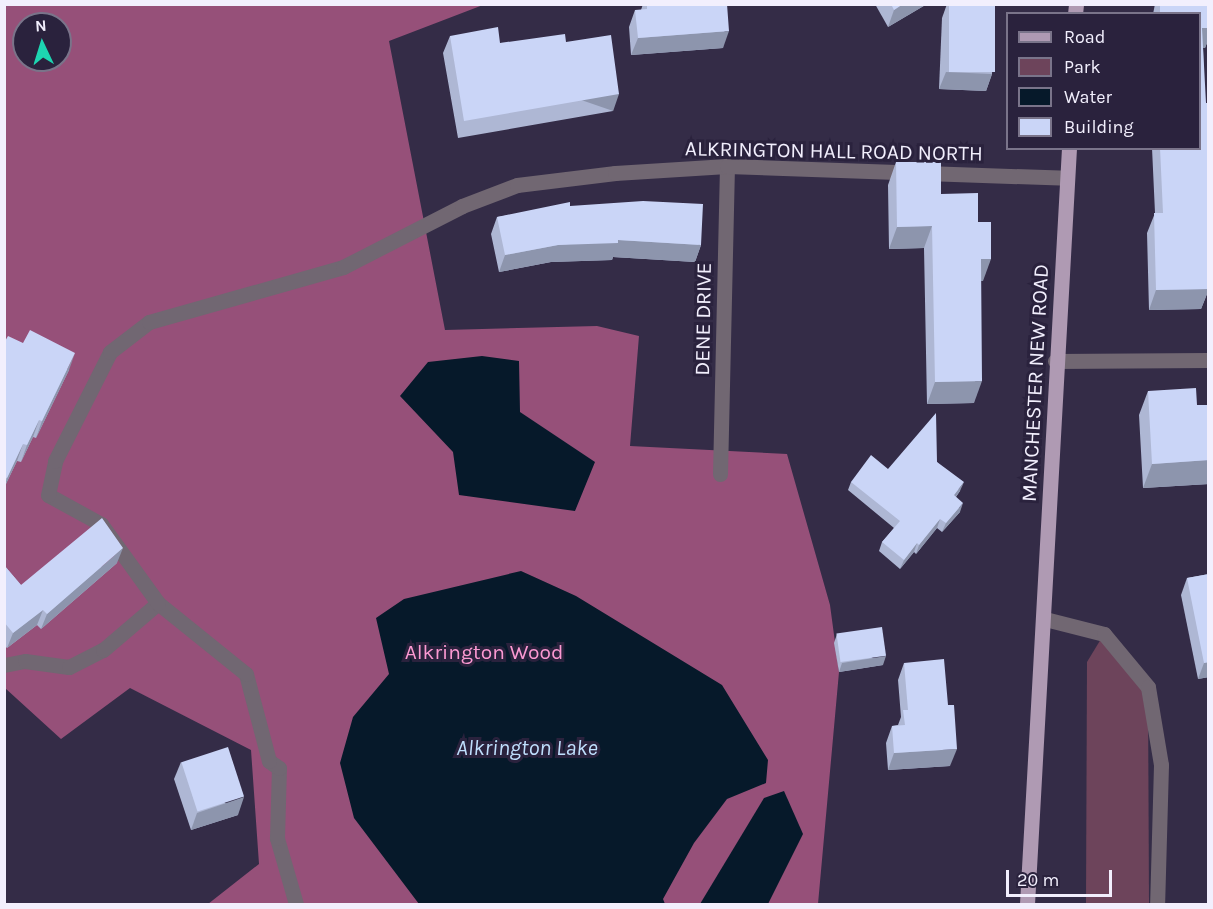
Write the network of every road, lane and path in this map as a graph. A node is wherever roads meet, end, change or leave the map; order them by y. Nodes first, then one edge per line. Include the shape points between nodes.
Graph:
1 (1069, 150) edge
2 (727, 165) junction
3 (1067, 178) junction
4 (1055, 360) junction
5 (1209, 360) edge
6 (720, 474) dead end
7 (158, 603) junction
8 (1045, 619) junction
9 (4, 665) edge
10 (296, 904) edge
11 (1028, 904) edge
12 (1157, 904) edge

1 - 3 main road, MANCHESTER NEW ROAD
2 - 3 street, ALKRINGTON HALL ROAD NORTH
2 - 6 street, DENE DRIVE
2 - 7 street, ALKRINGTON HALL ROAD NORTH via 517,185 462,207 343,267 149,322 110,352 55,461 48,495 101,524
3 - 4 main road, MANCHESTER NEW ROAD
4 - 5 street
4 - 8 main road, MANCHESTER NEW ROAD
7 - 9 street via 103,650 69,667 25,661
7 - 10 street via 246,674 269,761 279,768 277,838
8 - 11 main road, MANCHESTER NEW ROAD
8 - 12 street via 1104,634 1148,687 1161,765

